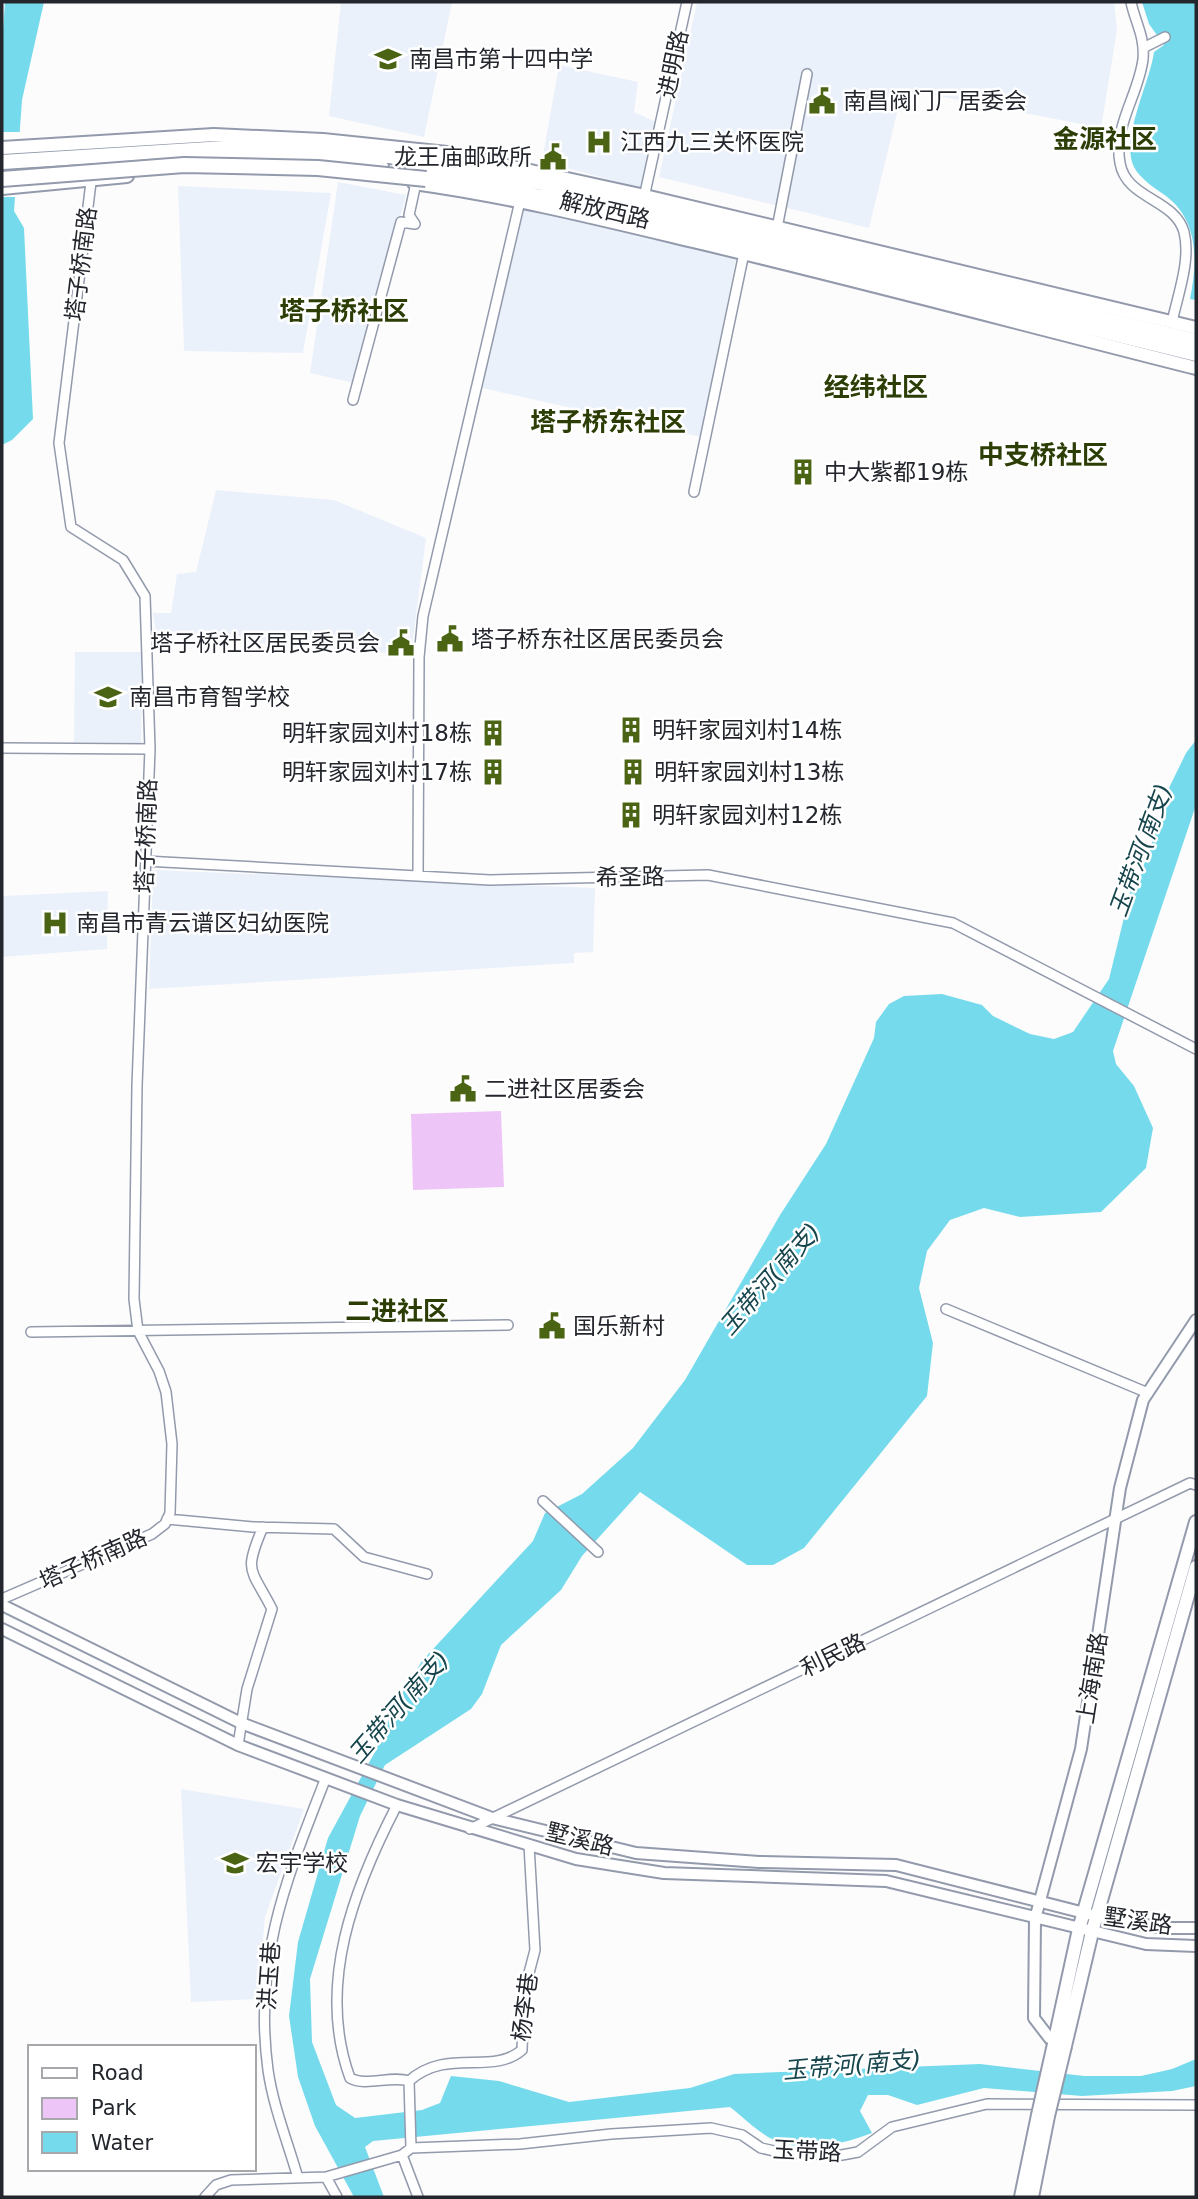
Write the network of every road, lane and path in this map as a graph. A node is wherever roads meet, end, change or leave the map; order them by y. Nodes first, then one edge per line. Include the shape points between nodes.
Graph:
1 (687, 2) edge
2 (1131, 2) edge
3 (1165, 37) dead end
4 (1143, 48) junction
5 (807, 74) dead end
6 (2, 148) edge
7 (151, 151) junction
8 (2, 156) edge
9 (2, 162) edge
10 (46, 164) junction
11 (92, 172) junction
12 (2, 173) edge
13 (2, 179) edge
14 (421, 181) junction
15 (2, 188) edge
16 (534, 194) junction
17 (520, 201) junction
18 (643, 202) junction
19 (778, 228) junction
20 (744, 253) junction
21 (1196, 328) edge
22 (1177, 339) junction
23 (1196, 341) edge
24 (1196, 354) edge
25 (1196, 368) edge
26 (353, 400) dead end
27 (694, 492) dead end
28 (2, 748) edge
29 (150, 749) junction
30 (145, 861) junction
31 (418, 876) junction
32 (1196, 1049) edge
33 (946, 1309) dead end
34 (1196, 1320) edge
35 (508, 1325) dead end
36 (138, 1331) junction
37 (31, 1332) dead end
38 (1148, 1393) junction
39 (1196, 1485) edge
40 (542, 1501) dead end
41 (167, 1519) junction
42 (1116, 1519) junction
43 (1196, 1522) edge
44 (263, 1527) junction
45 (598, 1552) dead end
46 (1196, 1567) edge
47 (427, 1574) dead end
48 (2, 1599) edge
49 (2, 1605) edge
50 (2, 1629) edge
51 (241, 1723) junction
52 (238, 1745) junction
53 (326, 1780) junction
54 (393, 1803) junction
55 (492, 1818) junction
56 (470, 1829) junction
57 (529, 1845) junction
58 (1040, 1902) junction
59 (1090, 1914) junction
60 (1035, 1919) junction
61 (1196, 1927) edge
62 (1085, 1930) junction
63 (1196, 1946) edge
64 (1060, 2045) junction
65 (409, 2081) junction
66 (1196, 2105) edge
67 (1043, 2115) junction
68 (412, 2145) junction
69 (402, 2155) junction
70 (298, 2178) junction
71 (326, 2178) junction
72 (205, 2197) edge
73 (337, 2197) edge
74 (418, 2197) edge
75 (1021, 2197) edge
76 (1032, 2197) edge

1 - 18 street, 进明路
2 - 4 street
3 - 4 street
4 - 22 street via 1122,124 1120,164 1127,180 1169,210 1182,227 1186,257
5 - 19 street
6 - 10 main road
7 - 8 main road via 72,150
7 - 10 main road, 解放西路
7 - 18 main road, 解放西路 via 241,147 390,156
9 - 10 main road, 解放西路
10 - 11 main road, 解放西路
10 - 12 main road, 解放西路
10 - 15 main road
10 - 18 main road via 214,135 350,143 447,153
11 - 14 main road via 257,170
11 - 16 main road, 解放西路 via 242,158 320,161 431,173
11 - 29 street, 塔子桥南路 via 59,443 71,527 123,560 145,596
13 - 14 main road, bridge via 184,165 318,168
14 - 16 main road
14 - 17 main road
14 - 26 street via 409,215 415,224 401,222
16 - 22 main road, 解放西路
17 - 20 main road
17 - 31 street via 423,616
18 - 19 main road
18 - 22 main road, 解放西路
19 - 22 main road
20 - 22 main road
20 - 27 street
21 - 22 main road
22 - 23 main road, 解放西路
22 - 24 main road, 解放西路
22 - 25 main road
28 - 29 street
29 - 30 street, 塔子桥南路
30 - 31 street, 希圣路
30 - 36 street, 塔子桥南路 via 134,1299
31 - 32 street, 希圣路 via 491,880 708,876 953,923
33 - 38 street
34 - 38 street, 上海南路
35 - 36 street
36 - 37 street
36 - 41 street, 塔子桥南路 via 159,1371 170,1418
38 - 42 street, 上海南路 via 1120,1488
39 - 42 street, 利民路 via 1190,1483
40 - 45 street
41 - 44 street
41 - 48 street, 塔子桥南路 via 152,1534
42 - 55 street, 利民路
42 - 58 street, 上海南路 via 1081,1749
43 - 59 main road
44 - 47 street via 334,1529 364,1557
44 - 51 street via 250,1562 251,1574 272,1609
46 - 59 main road
49 - 51 street, 墅溪路
50 - 52 street, 墅溪路
51 - 52 street
51 - 55 street, 墅溪路
52 - 53 street, 墅溪路
53 - 54 street, 墅溪路
53 - 70 street, 洪玉巷 via 289,1871 266,1960 268,2071
54 - 56 street, 墅溪路
54 - 65 street via 360,1888 335,1992 350,2078
55 - 56 street, 利民路
55 - 58 street, 墅溪路 via 636,1853 896,1866
56 - 57 street, 墅溪路
57 - 60 street, 墅溪路 via 576,1859 664,1873 886,1881
57 - 65 street, 杨李巷 via 534,1950 524,1992 522,2050 507,2061 436,2065
58 - 59 street, 墅溪路
58 - 60 street, 上海南路
59 - 61 street, 墅溪路 via 1164,1927
59 - 62 main road
60 - 62 street, 墅溪路
60 - 64 street, 上海南路 via 1034,2018
62 - 63 street, 墅溪路 via 1146,1944
62 - 64 main road
64 - 67 main road, bridge
65 - 68 street
66 - 68 street, 玉带路 via 987,2104 892,2127 858,2152 842,2155 783,2153 761,2148 742,2135 710,2128 520,2144
67 - 75 main road
67 - 76 main road
68 - 69 street
69 - 71 street
69 - 74 street
70 - 71 street
70 - 72 street via 231,2180 216,2185
71 - 73 street

